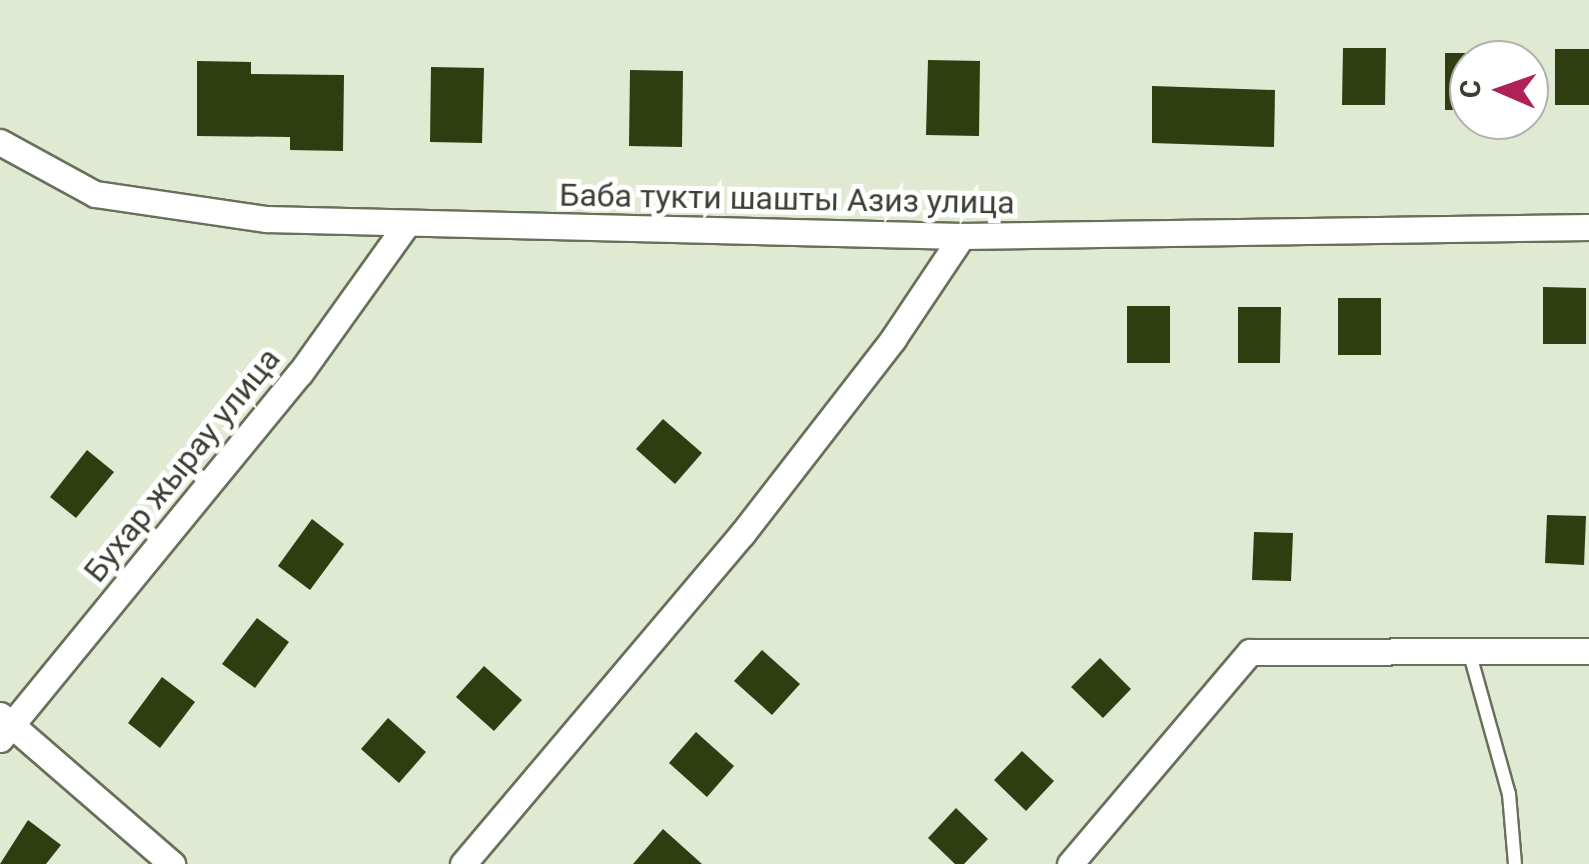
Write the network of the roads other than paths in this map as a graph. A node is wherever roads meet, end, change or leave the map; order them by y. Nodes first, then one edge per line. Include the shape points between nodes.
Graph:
1 (0, 142) edge
2 (406, 225) junction
3 (1589, 227) edge
4 (962, 236) junction
5 (1589, 651) edge
6 (1469, 652) junction
7 (4, 726) edge
8 (172, 864) edge
9 (464, 864) edge
10 (1070, 864) edge
11 (1515, 864) edge

1 - 2 street, Баба тукти шашты Азиз улица via 95,194 266,219
2 - 4 street, Баба тукти шашты Азиз улица
2 - 7 street, Бухар жырау улица via 300,373
3 - 4 street, Баба тукти шашты Азиз улица
4 - 9 street via 893,339 742,534
5 - 6 street
6 - 10 street via 1250,652
6 - 11 lane via 1509,794
7 - 8 street

